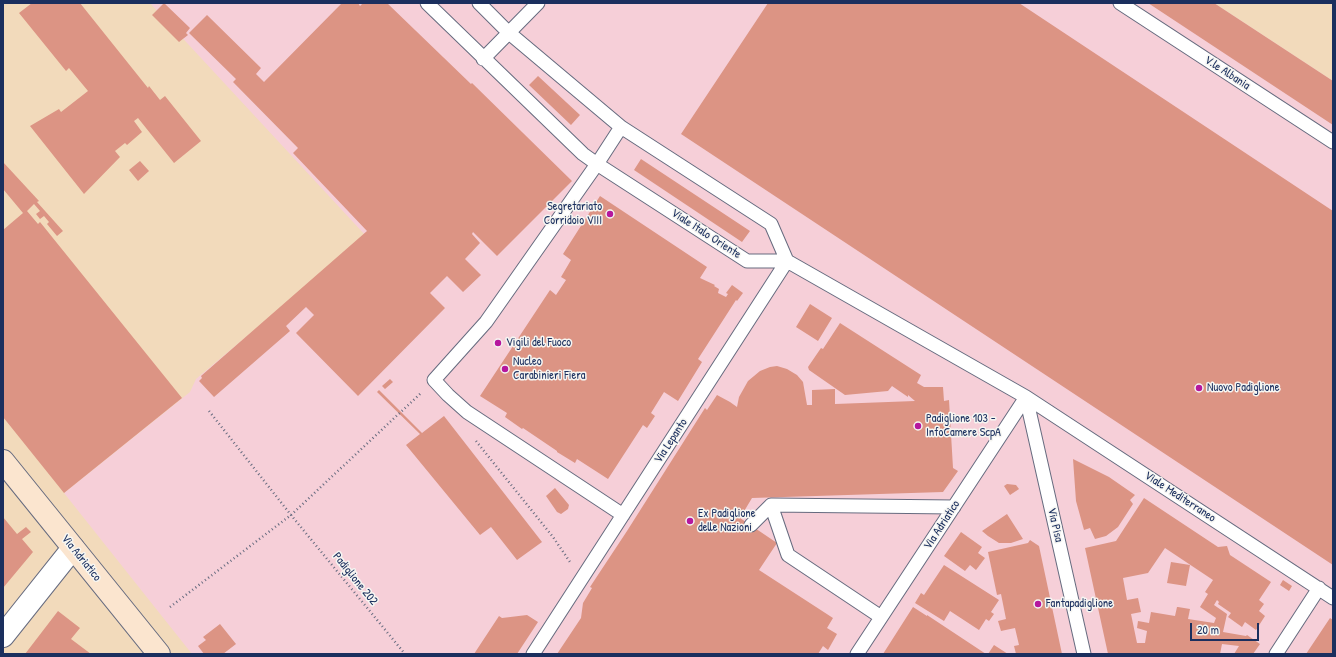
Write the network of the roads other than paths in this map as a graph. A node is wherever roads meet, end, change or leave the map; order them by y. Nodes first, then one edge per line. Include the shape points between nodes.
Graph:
1 (427, 3) edge
2 (479, 3) edge
3 (538, 3) edge
4 (1120, 3) edge
5 (508, 32) junction
6 (483, 59) junction
7 (621, 127) junction
8 (1333, 142) edge
9 (597, 164) junction
10 (787, 261) junction
11 (1026, 397) junction
12 (3, 461) edge
13 (771, 505) junction
14 (954, 507) junction
15 (622, 515) junction
16 (751, 524) dead end
17 (73, 548) junction
18 (1318, 588) junction
19 (1333, 598) edge
20 (881, 617) junction
21 (3, 636) edge
22 (159, 654) edge
23 (533, 654) edge
24 (857, 654) edge
25 (1084, 654) edge
26 (1276, 654) edge

1 - 6 lane, Viale Italo Oriente
2 - 5 lane
3 - 5 lane
4 - 8 lane, V.le Albania
5 - 6 lane
5 - 7 lane
6 - 9 lane, Viale Italo Oriente via 583,154
7 - 9 lane
7 - 10 lane via 771,224
9 - 10 lane, Viale Italo Oriente via 747,261
9 - 15 lane via 486,322 434,380 467,412
10 - 11 lane, Viale Italo Oriente
10 - 15 lane, Via Lepanto
11 - 14 lane, Via Adriatico
11 - 18 lane, Viale Mediterraneo
11 - 25 lane, Via Pisa
12 - 17 street, Via Adriatico
13 - 14 lane
13 - 16 lane
13 - 20 lane via 788,555
14 - 20 lane, Via Adriatico
15 - 23 lane, Via Lepanto
17 - 21 street
17 - 22 street, Via Adriatico
18 - 19 lane, Viale Mediterraneo
18 - 26 lane
20 - 24 lane, Via Adriatico

